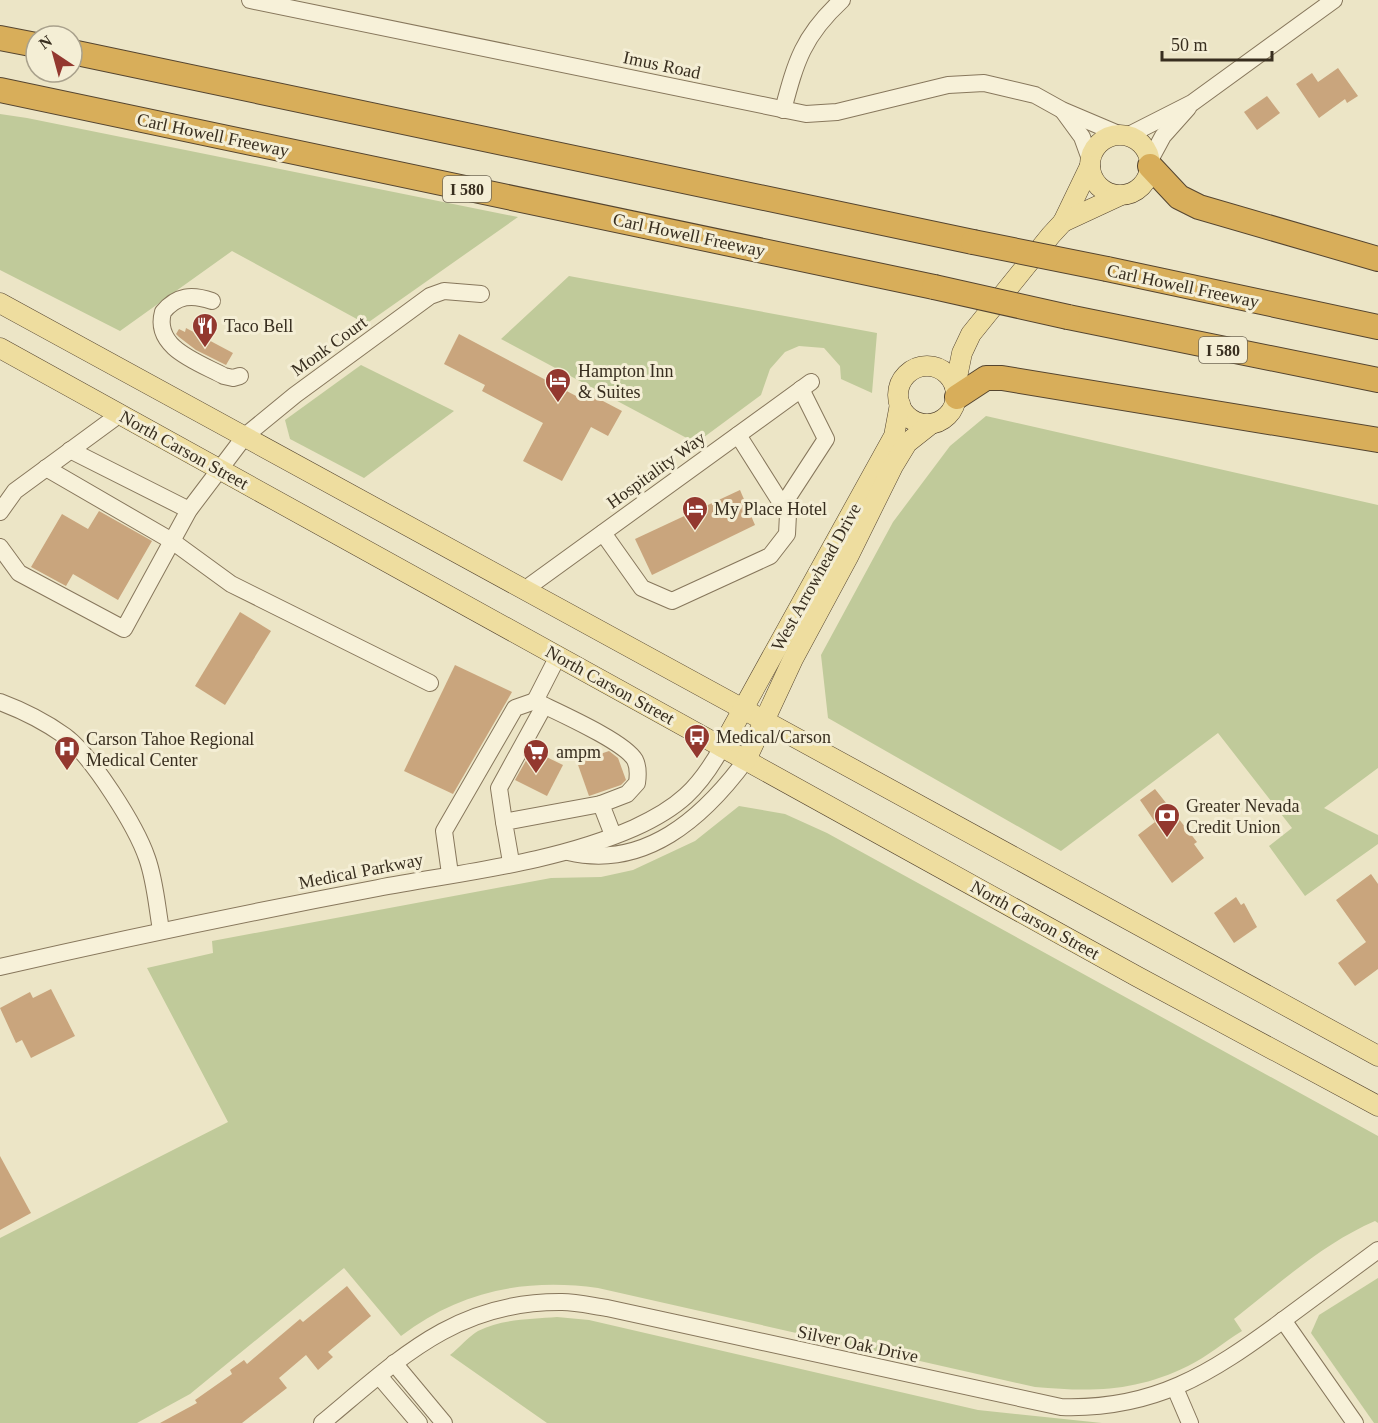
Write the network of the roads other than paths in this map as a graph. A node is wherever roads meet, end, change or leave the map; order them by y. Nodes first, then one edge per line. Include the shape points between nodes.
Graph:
1 (250, 0) edge
2 (842, 0) edge
3 (1334, 0) edge
4 (0, 38) edge
5 (24, 43) edge
6 (84, 55) edge
7 (0, 90) edge
8 (1192, 103) junction
9 (783, 110) junction
10 (1062, 110) junction
11 (1124, 136) junction
12 (1090, 163) junction
13 (1150, 163) junction
14 (1119, 195) junction
15 (1064, 222) junction
16 (1378, 259) edge
17 (481, 294) dead end
18 (212, 301) dead end
19 (0, 303) edge
20 (1378, 327) edge
21 (971, 334) junction
22 (1, 352) edge
23 (926, 367) junction
24 (240, 376) dead end
25 (1378, 380) edge
26 (956, 392) junction
27 (900, 404) junction
28 (120, 414) junction
29 (931, 424) junction
30 (738, 435) junction
31 (245, 436) junction
32 (1378, 440) edge
33 (70, 450) junction
34 (101, 466) junction
35 (46, 468) junction
36 (220, 469) junction
37 (86, 491) junction
38 (783, 505) junction
39 (189, 510) junction
40 (0, 512) edge
41 (603, 533) junction
42 (172, 541) junction
43 (0, 547) edge
44 (524, 590) junction
45 (558, 656) junction
46 (430, 683) dead end
47 (0, 702) edge
48 (539, 703) junction
49 (742, 710) junction
50 (764, 721) junction
51 (722, 747) junction
52 (746, 760) junction
53 (601, 804) junction
54 (504, 822) junction
55 (613, 835) junction
56 (567, 852) junction
57 (511, 862) junction
58 (450, 874) junction
59 (161, 930) junction
60 (0, 967) edge
61 (1378, 1056) edge
62 (1378, 1106) edge
63 (1378, 1250) edge
64 (1283, 1320) junction
65 (394, 1363) junction
66 (379, 1376) junction
67 (1175, 1388) junction
68 (322, 1423) edge
69 (419, 1423) edge
70 (444, 1423) edge
71 (1190, 1423) edge
72 (1355, 1423) edge

1 - 9 street, Imus Road
2 - 9 street via 813,32 796,60
3 - 8 street
4 - 5 highway
6 - 20 highway, Carl Howell Freeway, bridge
7 - 25 highway, Carl Howell Freeway / I 580, bridge
8 - 11 street
8 - 13 street via 1164,136
9 - 10 street, Imus Road via 806,114 837,112 948,86 984,83 1035,95
10 - 11 street, Imus Road
10 - 12 street, Imus Road via 1082,137
11 - 12 main road via 1108,138 1097,146
11 - 13 main road via 1143,145
12 - 14 main road via 1098,186
12 - 15 main road
13 - 14 main road via 1143,185 1132,193
13 - 16 highway via 1179,197 1199,207
14 - 15 main road
15 - 21 main road
17 - 31 street, Monk Court via 444,291 430,296 295,394
18 - 24 street via 195,296 174,301 163,312 162,333 170,346 224,376
19 - 31 main road
21 - 23 main road
21 - 26 main road via 962,353
22 - 28 main road, North Carson Street
23 - 26 main road via 948,375
23 - 27 main road via 914,370 903,380
26 - 29 main road via 951,413
26 - 32 highway via 986,378 1002,378
27 - 29 main road via 916,422
27 - 49 main road, West Arrowhead Drive via 894,436
28 - 33 street
28 - 36 main road, North Carson Street
29 - 50 main road, West Arrowhead Drive via 907,443 893,465
30 - 38 street
30 - 38 street, Hospitality Way via 806,386 826,439
30 - 41 street, Hospitality Way
31 - 36 street, Monk Court
31 - 44 main road
33 - 34 street
33 - 35 street
34 - 37 street
34 - 39 street
35 - 37 street
35 - 40 street via 15,491
36 - 39 street, Monk Court
36 - 45 main road, North Carson Street
37 - 42 street
38 - 41 street via 788,514 787,534 770,556 672,601 642,588
39 - 42 street, Monk Court
41 - 44 street, Hospitality Way
42 - 43 street, Monk Court via 124,629 20,573
42 - 46 street via 231,585
44 - 49 main road
45 - 48 street
45 - 51 main road, North Carson Street
47 - 59 street via 29,713 67,738 105,783 127,815 147,858
48 - 53 street via 606,738 636,762 637,783 627,794
48 - 54 street via 500,788
48 - 58 street via 515,708 444,831
49 - 50 main road
49 - 51 main road, West Arrowhead Drive
50 - 52 main road, West Arrowhead Drive
50 - 61 main road
51 - 52 main road, North Carson Street
51 - 55 street, Medical Parkway via 705,777 684,798 658,815
52 - 56 street, Medical Parkway via 706,810 677,831 620,855 600,858
52 - 62 main road, North Carson Street
53 - 54 street
53 - 55 street
54 - 57 street
55 - 56 street, Medical Parkway
56 - 57 street, Medical Parkway
57 - 58 street, Medical Parkway
58 - 59 street, Medical Parkway
59 - 60 street, Medical Parkway
63 - 64 street, Silver Oak Drive
64 - 67 street, Silver Oak Drive via 1230,1359
64 - 72 street
65 - 66 street, Silver Oak Drive
65 - 67 street, Silver Oak Drive via 427,1338 486,1312 564,1302 607,1308 1061,1407 1128,1403
65 - 70 street
66 - 68 street, Silver Oak Drive
66 - 69 street
67 - 71 street

